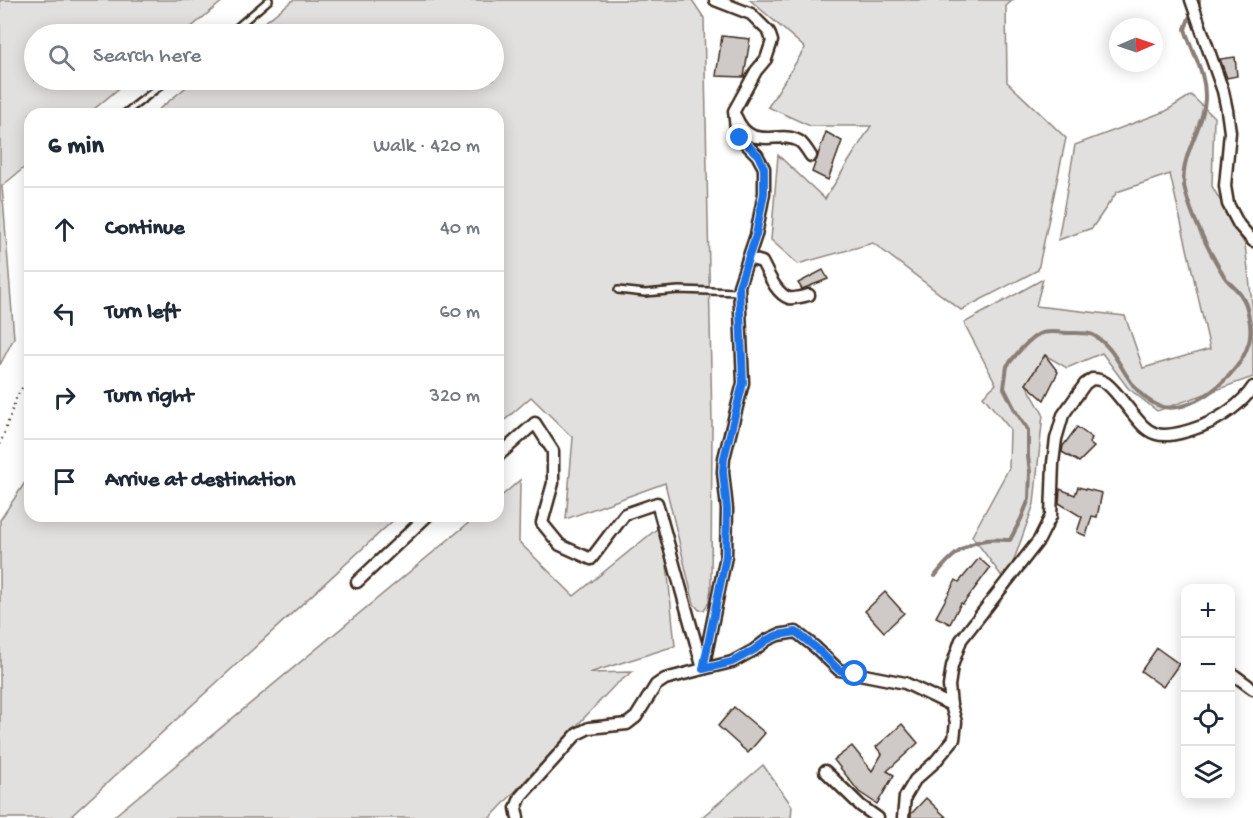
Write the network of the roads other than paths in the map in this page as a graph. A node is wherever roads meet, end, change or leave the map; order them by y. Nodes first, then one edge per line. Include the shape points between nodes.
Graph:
1 (269, 0) edge
2 (715, 0) edge
3 (1191, 0) edge
4 (241, 24) edge
5 (155, 90) edge
6 (132, 108) edge
7 (734, 111) junction
8 (811, 156) dead end
9 (1253, 241) edge
10 (748, 258) junction
11 (618, 290) dead end
12 (740, 292) junction
13 (809, 295) dead end
14 (1253, 387) edge
15 (504, 450) edge
16 (421, 522) edge
17 (357, 582) dead end
18 (703, 669) junction
19 (1235, 676) edge
20 (1253, 689) edge
21 (951, 705) junction
22 (825, 771) dead end
23 (518, 818) edge
24 (878, 818) edge
25 (903, 818) edge

1 - 4 lane
2 - 7 street via 751,14 770,32 772,41 766,59
3 - 9 street via 1227,110 1228,204
5 - 6 lane
7 - 8 street via 745,130 759,138 800,141
7 - 10 street via 740,138 758,155 764,168 764,193
10 - 12 street
10 - 13 street via 762,262 783,294 790,298
11 - 12 lane
12 - 18 street via 743,383 724,458 726,556
14 - 21 street via 1227,413 1184,432 1164,435 1152,433 1139,424 1107,383 1092,379 1085,384 1063,415 1058,432 1051,516 1039,540 961,640 952,666
15 - 18 street via 534,423 553,451 553,483 542,523 560,545 591,559 626,514 657,503
16 - 17 street
18 - 21 street via 732,662 767,640 796,632 839,670 905,683
18 - 23 street via 664,679 627,724 589,728 577,734 520,796
19 - 20 street
21 - 25 street via 956,722 954,739 915,780 905,797
22 - 24 street

